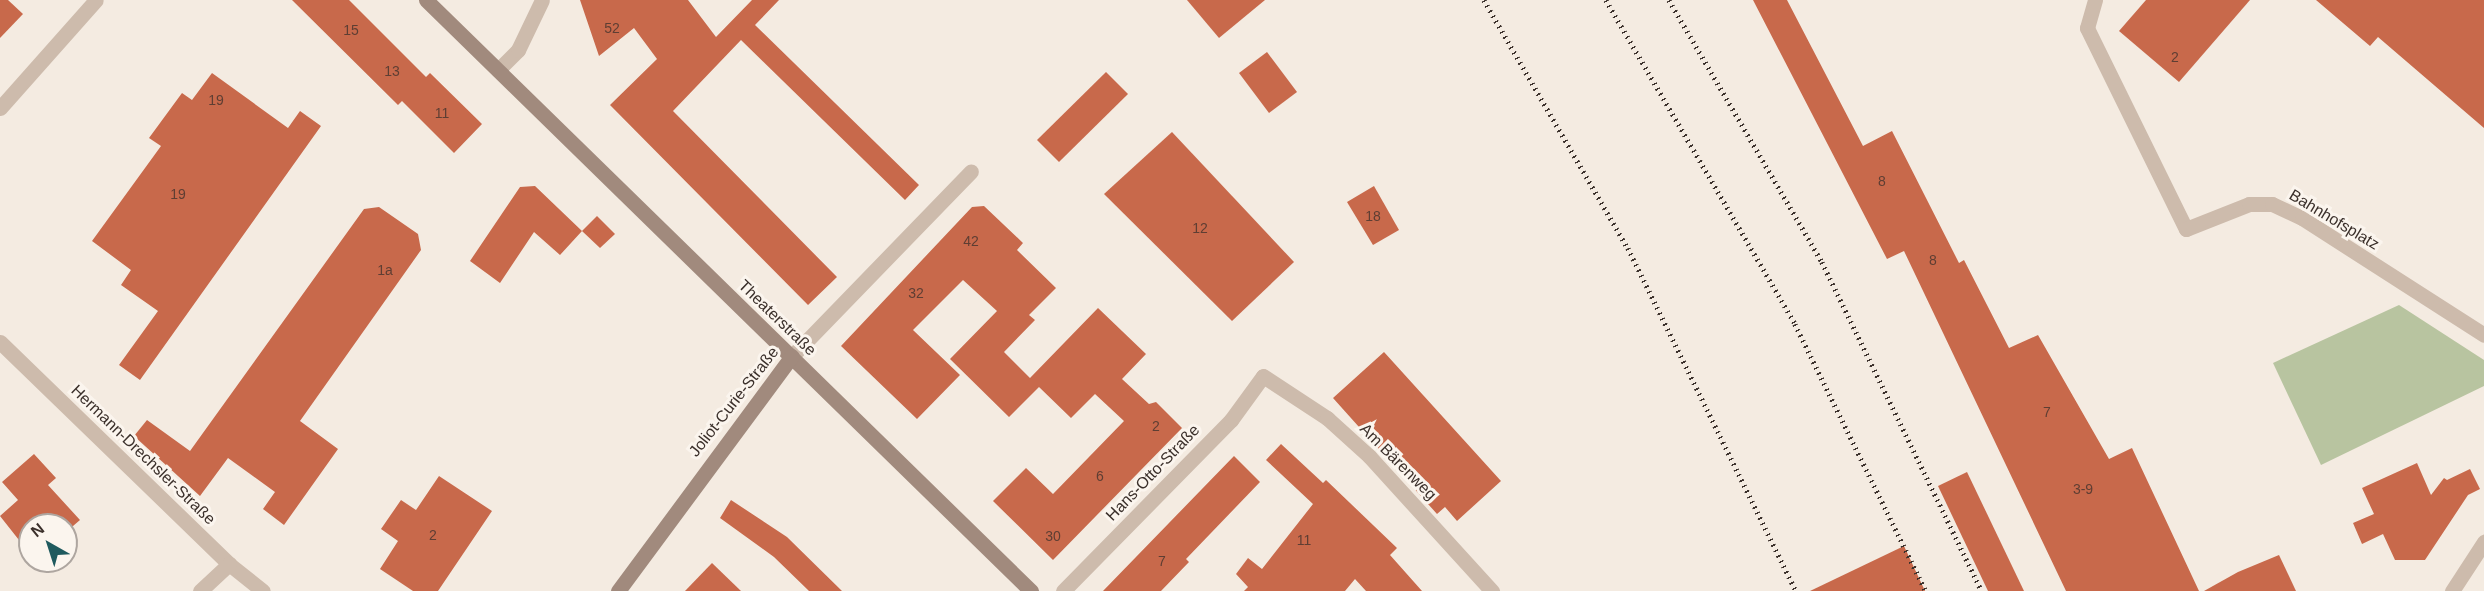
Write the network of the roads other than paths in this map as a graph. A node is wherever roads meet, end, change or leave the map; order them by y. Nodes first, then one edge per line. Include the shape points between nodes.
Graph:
1 (96, 0) edge
2 (426, 0) edge
3 (542, 0) edge
4 (2095, 0) edge
5 (498, 70) junction
6 (0, 108) edge
7 (971, 171) dead end
8 (2484, 335) edge
9 (0, 342) edge
10 (792, 356) junction
11 (1263, 376) joint
12 (2484, 542) edge
13 (229, 564) junction
14 (200, 591) edge
15 (263, 591) edge
16 (618, 591) edge
17 (1031, 591) edge
18 (1063, 591) edge
19 (1492, 591) edge
20 (2452, 591) edge

1 - 6 street
2 - 5 main road, Theaterstraße
3 - 5 street via 518,50
4 - 8 street, Bahnhofsplatz via 2087,28 2186,229 2249,204 2272,204 2302,218
5 - 10 main road, Theaterstraße
7 - 10 street, Joliot-Curie-Straße
9 - 13 street, Hermann-Drechsler-Straße
10 - 16 main road, Joliot-Curie-Straße
10 - 17 main road, Theaterstraße
11 - 18 street, Hans-Otto-Straße via 1231,420
11 - 19 street, Am Bärenweg via 1326,418 1369,456
12 - 20 street
13 - 14 street
13 - 15 street, Hermann-Drechsler-Straße

